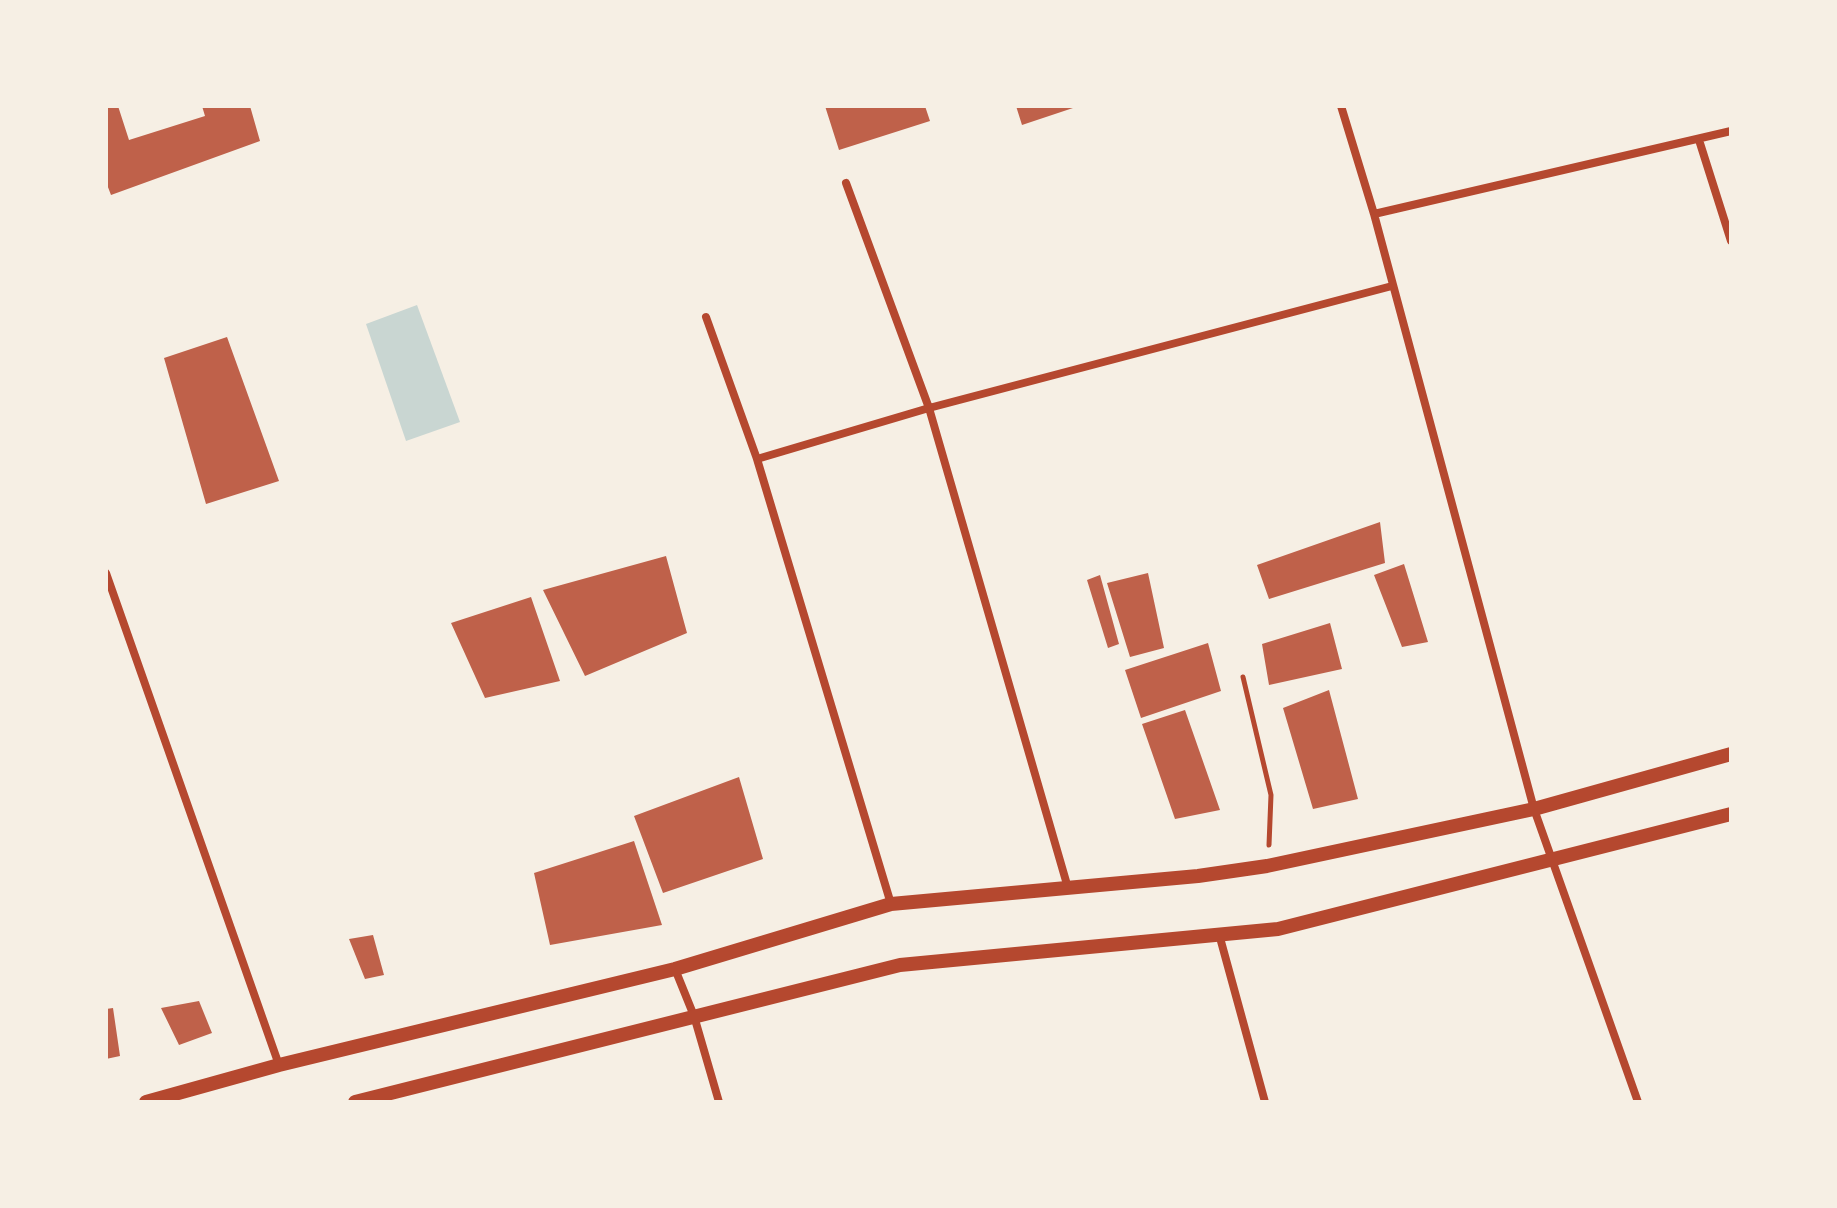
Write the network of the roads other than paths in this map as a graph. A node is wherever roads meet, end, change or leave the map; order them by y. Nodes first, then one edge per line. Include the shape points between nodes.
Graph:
1 (1341, 106) edge
2 (1731, 131) edge
3 (1699, 140) junction
4 (846, 183) dead end
5 (1374, 214) junction
6 (1731, 241) edge
7 (1392, 286) junction
8 (706, 317) dead end
9 (929, 408) junction
10 (757, 459) junction
11 (106, 573) edge
12 (1731, 754) edge
13 (1534, 809) junction
14 (1731, 814) edge
15 (1552, 861) junction
16 (1068, 888) junction
17 (891, 904) junction
18 (1219, 934) junction
19 (675, 969) junction
20 (694, 1016) junction
21 (279, 1065) junction
22 (146, 1102) edge
23 (355, 1102) edge
24 (719, 1102) edge
25 (1265, 1102) edge
26 (1638, 1102) edge

1 - 5 street
2 - 3 street
3 - 5 street
3 - 6 street
4 - 9 street
5 - 7 street
7 - 9 street
7 - 13 street
8 - 10 street
9 - 10 street
9 - 16 street
10 - 17 street
11 - 21 street
12 - 13 street
13 - 15 street
13 - 16 street via 1267,866
14 - 15 street
15 - 18 street via 1278,929
15 - 26 street
16 - 17 street
17 - 19 street
18 - 20 street via 900,965
18 - 25 street
19 - 20 street
19 - 21 street
20 - 23 street
20 - 24 street
21 - 22 street

